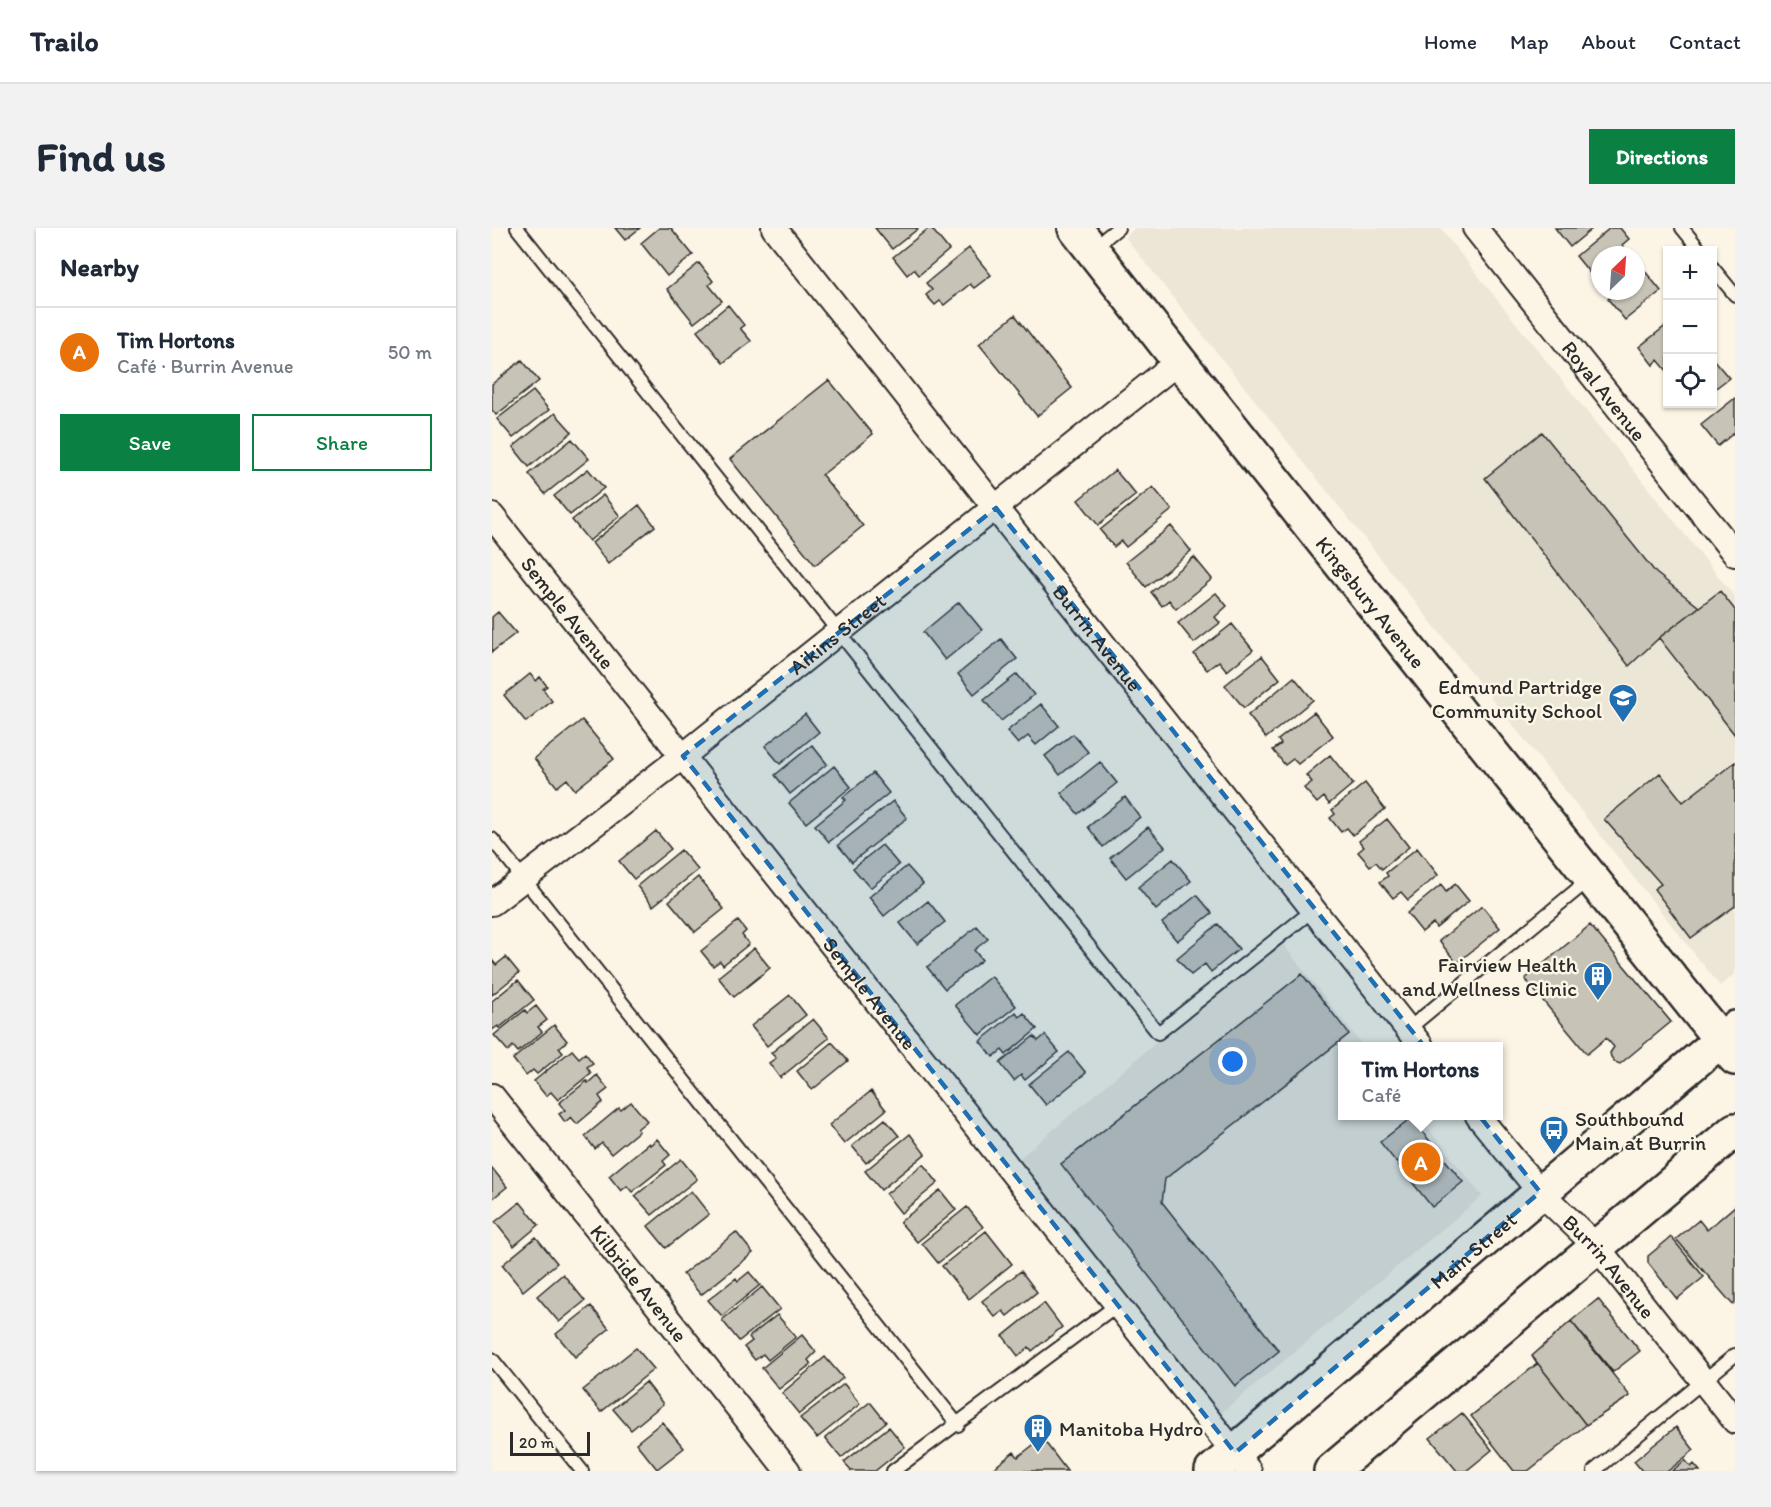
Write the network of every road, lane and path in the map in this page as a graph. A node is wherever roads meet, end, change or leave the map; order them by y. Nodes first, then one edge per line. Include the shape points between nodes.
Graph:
1 (517, 228) edge
2 (774, 228) edge
3 (1118, 228) edge
4 (1474, 228) edge
5 (1682, 228) edge
6 (1084, 238) edge
7 (1697, 246) edge
8 (1717, 272) edge
9 (1735, 295) edge
10 (1179, 361) junction
11 (996, 508) junction
12 (492, 516) edge
13 (1735, 554) edge
14 (840, 631) junction
15 (684, 756) junction
16 (492, 839) edge
17 (1592, 878) junction
18 (523, 879) junction
19 (492, 903) edge
20 (1313, 910) junction
21 (1414, 1038) edge
22 (1730, 1042) edge
23 (492, 1096) edge
24 (1481, 1120) edge
25 (1735, 1130) edge
26 (1540, 1192) junction
27 (1597, 1246) junction
28 (1117, 1305) junction
29 (1735, 1355) edge
30 (492, 1359) edge
31 (1704, 1382) junction
32 (1735, 1421) edge
33 (958, 1425) junction
34 (1232, 1465) edge
35 (582, 1471) edge
36 (788, 1471) edge
37 (893, 1471) edge
38 (1331, 1471) edge
39 (1594, 1471) edge

1 - 14 lane
2 - 11 street, Burrin Avenue
3 - 6 lane
4 - 13 street, Royal Avenue
5 - 7 lane
6 - 10 main road, Kingsbury Avenue
8 - 9 lane
10 - 11 street, Aikins Street
10 - 17 main road, Kingsbury Avenue
11 - 14 street, Aikins Street
11 - 20 street, Burrin Avenue
12 - 15 street, Semple Avenue
14 - 15 street, Aikins Street
14 - 20 lane via 1158,1033
15 - 18 street, Aikins Street
15 - 28 street, Semple Avenue
16 - 18 lane
17 - 21 lane
17 - 22 main road, Kingsbury Avenue
18 - 19 street, Aikins Street
18 - 33 lane
20 - 21 street, Burrin Avenue
22 - 26 main road, Main Street
23 - 36 street, Kilbride Avenue
24 - 26 street, Burrin Avenue
25 - 27 main road
26 - 27 street, Burrin Avenue
26 - 34 main road, Main Street
27 - 31 street, Burrin Avenue
27 - 38 main road
28 - 33 lane
28 - 34 street, Semple Avenue
29 - 31 lane
30 - 35 lane
31 - 32 street, Burrin Avenue
31 - 39 lane
33 - 37 lane

